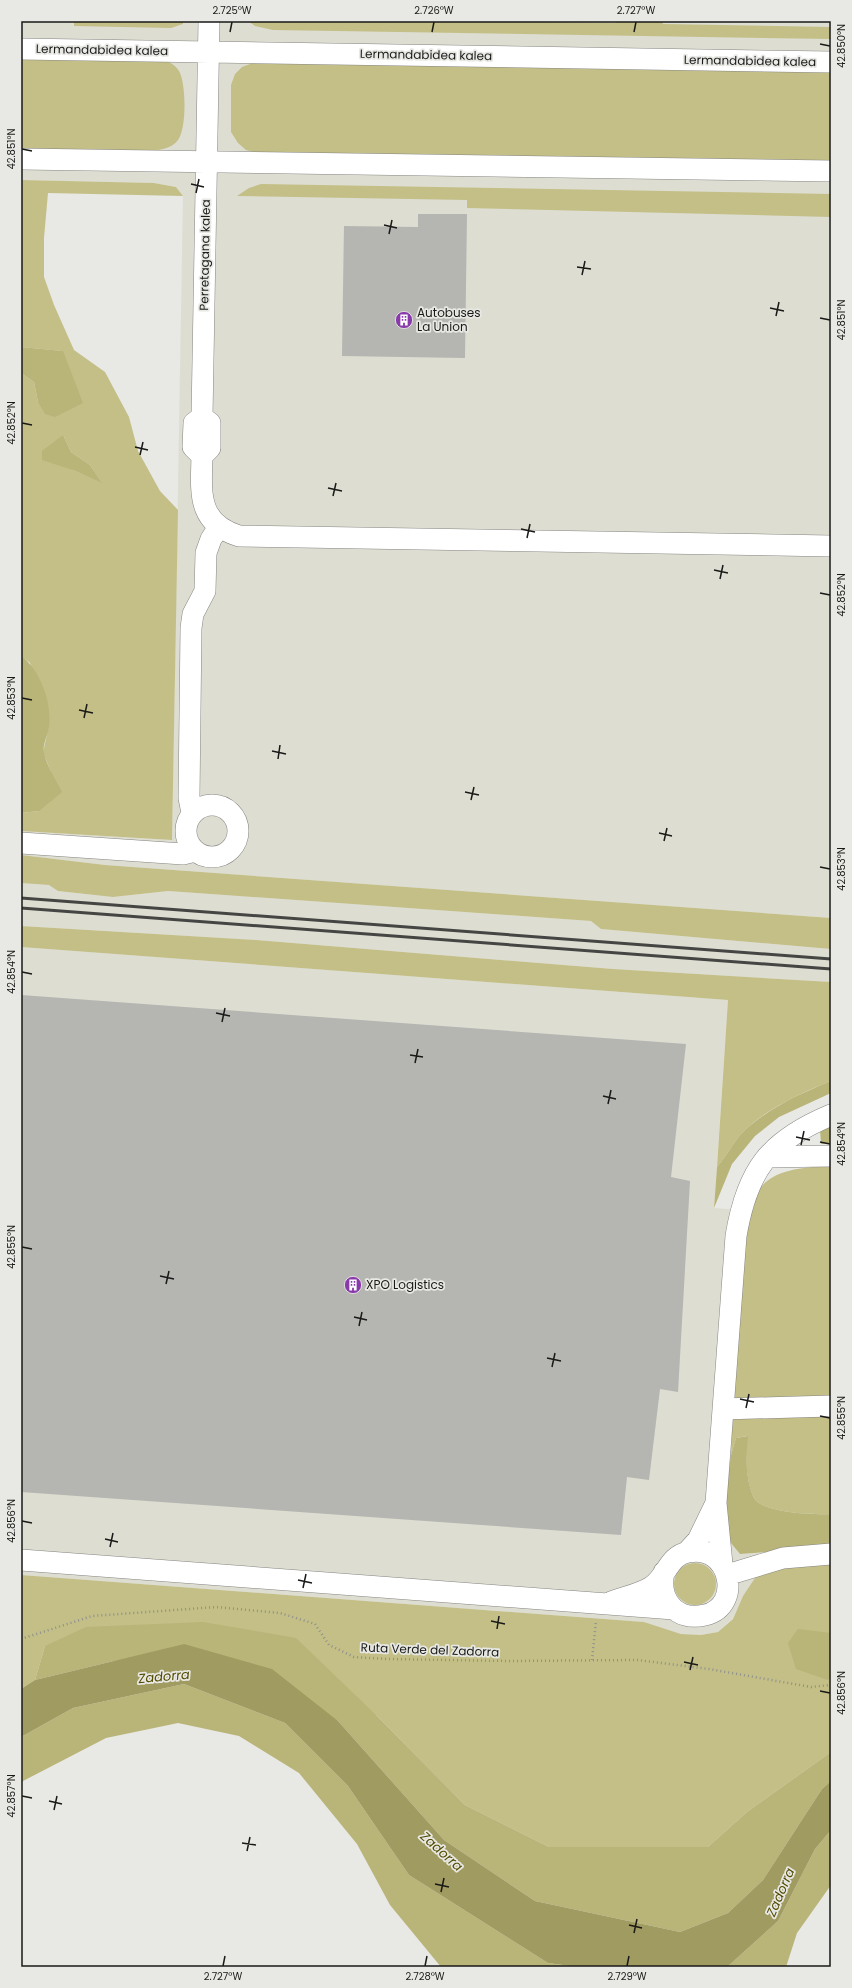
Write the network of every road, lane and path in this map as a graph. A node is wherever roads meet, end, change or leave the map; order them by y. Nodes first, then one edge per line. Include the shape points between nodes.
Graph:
1 (208, 21) edge
2 (21, 49) edge
3 (208, 52) junction
4 (831, 62) edge
5 (21, 159) edge
6 (207, 162) junction
7 (831, 172) edge
8 (219, 526) junction
9 (831, 546) edge
10 (194, 812) junction
11 (21, 843) edge
12 (195, 851) junction
13 (831, 1115) edge
14 (831, 1156) edge
15 (767, 1157) junction
16 (831, 1406) edge
17 (723, 1409) junction
18 (716, 1503) junction
19 (687, 1552) junction
20 (831, 1554) edge
21 (21, 1560) edge
22 (725, 1570) junction
23 (664, 1572) junction
24 (674, 1609) junction
25 (601, 1612) junction
26 (21, 1639) edge
27 (592, 1660) junction
28 (831, 1685) edge

1 - 3 street, Perretagana kalea
2 - 3 street, Lermandabidea kalea
3 - 4 street, Lermandabidea kalea
3 - 6 street, Perretagana kalea
5 - 6 street
6 - 7 street
6 - 8 street, Perretagana kalea via 202,417 194,423 193,447 202,456 202,502 208,515
8 - 9 street via 230,533 252,537
8 - 10 street via 206,552 205,591 193,614 191,628 189,798
10 - 12 street via 188,821 186,832
10 - 12 street via 203,806 225,808 233,815 238,825 238,836 234,846 226,853 216,857 205,856
11 - 12 street via 183,854
13 - 15 street via 790,1136
14 - 15 street
15 - 17 street via 755,1174 740,1209
16 - 17 street
17 - 18 street
18 - 19 street via 698,1540
18 - 22 street
19 - 22 street via 706,1552 715,1557
19 - 23 street via 677,1556
20 - 22 street via 783,1558
21 - 25 street
22 - 24 street via 728,1586 725,1598 718,1608 696,1617
23 - 24 street via 663,1592 667,1602
23 - 25 street via 652,1586
24 - 25 street
25 - 27 path
26 - 27 path, Ruta Verde del Zadorra via 92,1616 216,1607 280,1613 315,1624 329,1645 354,1657 510,1661
27 - 28 path, Ruta Verde del Zadorra via 638,1660 709,1669 811,1687

